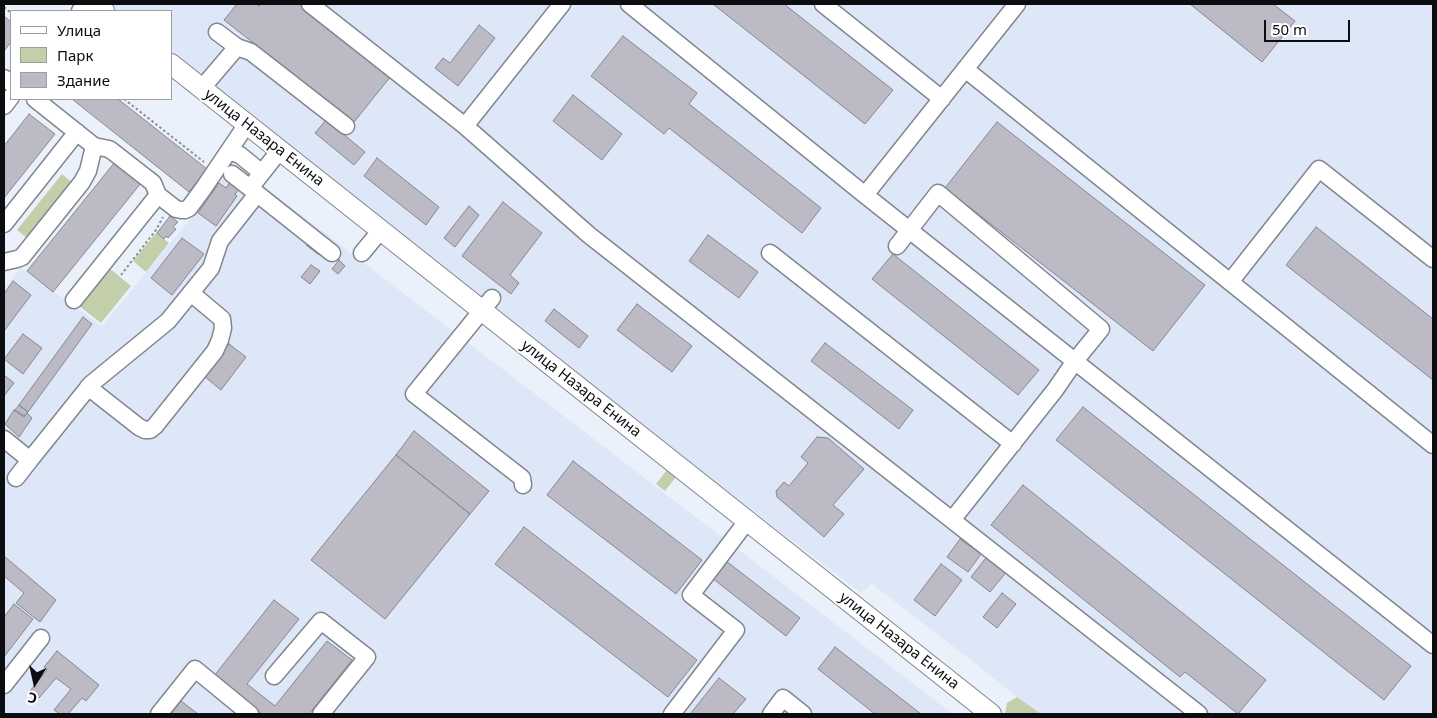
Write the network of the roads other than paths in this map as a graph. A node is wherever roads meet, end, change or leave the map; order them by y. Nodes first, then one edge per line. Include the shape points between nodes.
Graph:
1 (310, 4) edge
2 (562, 4) edge
3 (629, 4) edge
4 (823, 4) edge
5 (1017, 4) edge
6 (217, 32) dead end
7 (238, 47) junction
8 (172, 65) edge
9 (965, 69) junction
10 (202, 88) junction
11 (942, 99) junction
12 (35, 100) edge
13 (247, 124) junction
14 (346, 126) dead end
15 (466, 126) junction
16 (77, 132) junction
17 (94, 146) junction
18 (280, 150) junction
19 (229, 151) junction
20 (262, 173) junction
21 (232, 174) dead end
22 (254, 191) junction
23 (158, 195) junction
24 (865, 195) junction
25 (4, 224) edge
26 (381, 230) junction
27 (909, 230) junction
28 (897, 246) dead end
29 (332, 253) dead end
30 (362, 253) dead end
31 (770, 253) dead end
32 (1433, 259) edge
33 (4, 262) edge
34 (1230, 282) junction
35 (191, 293) junction
36 (74, 300) dead end
37 (487, 304) junction
38 (1075, 361) junction
39 (88, 387) junction
40 (4, 439) edge
41 (1013, 444) junction
42 (1433, 445) edge
43 (30, 460) junction
44 (16, 478) dead end
45 (523, 485) dead end
46 (952, 520) junction
47 (747, 521) junction
48 (41, 638) dead end
49 (1433, 645) edge
50 (274, 676) dead end
51 (4, 685) edge
52 (159, 714) edge
53 (250, 714) edge
54 (321, 714) edge
55 (672, 714) edge
56 (770, 714) edge
57 (803, 714) edge
58 (991, 714) edge
59 (1199, 714) edge

1 - 15 street
2 - 15 street
3 - 24 street
4 - 11 street
5 - 9 street
6 - 7 street
7 - 10 street
7 - 14 street via 251,52
8 - 10 main road, улица Назара Енина
9 - 11 street
9 - 34 street
10 - 13 main road, улица Назара Енина
11 - 24 street
12 - 16 street
13 - 18 main road, улица Назара Енина
13 - 19 street
15 - 46 street via 589,234
16 - 17 street
16 - 25 street
17 - 23 street via 112,151 153,183
17 - 33 street via 82,182 22,257
18 - 20 street
18 - 26 main road, улица Назара Енина
19 - 20 street via 240,155
19 - 23 street via 185,210 176,209
20 - 22 street
21 - 22 street
22 - 29 street
22 - 35 street via 220,241 211,268
23 - 36 street
24 - 27 street
26 - 30 street
26 - 37 main road, улица Назара Енина
27 - 28 street
27 - 38 street
27 - 38 street via 938,192 1101,329
31 - 41 street
32 - 34 street via 1320,169
34 - 42 street
35 - 39 street via 168,321
35 - 39 street via 222,319 220,340 215,351 155,426 150,430 139,427
37 - 45 street via 414,394 522,478
37 - 47 main road, улица Назара Енина
38 - 41 street
38 - 49 street
39 - 43 street
40 - 43 street
41 - 46 street
43 - 44 street
46 - 59 street
47 - 55 street via 691,595 736,630
47 - 58 main road, улица Назара Енина
48 - 51 street
50 - 54 street via 321,621 366,658
52 - 53 street via 195,669
56 - 57 street via 783,698

